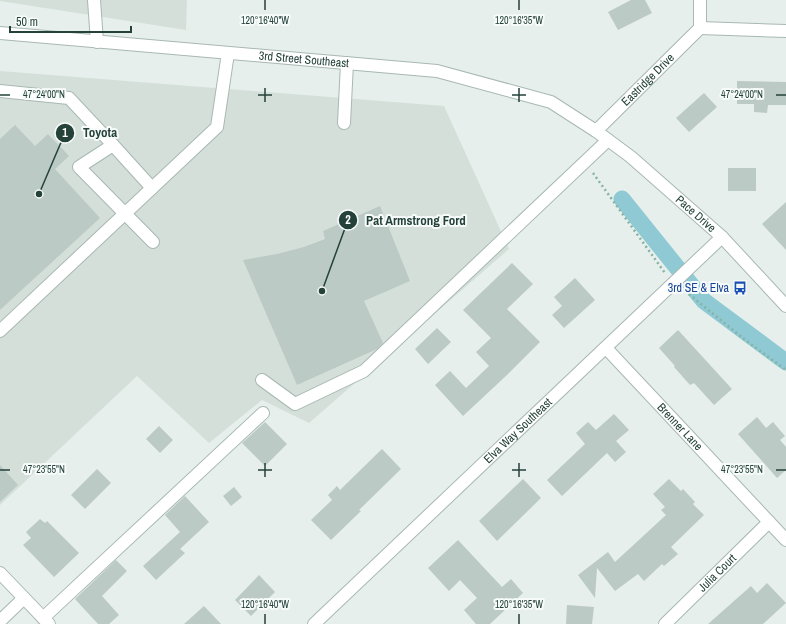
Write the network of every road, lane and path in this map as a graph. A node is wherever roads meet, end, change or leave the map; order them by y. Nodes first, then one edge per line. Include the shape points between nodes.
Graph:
1 (94, 0) edge
2 (700, 0) edge
3 (700, 28) junction
4 (786, 31) edge
5 (0, 33) edge
6 (98, 42) junction
7 (228, 53) junction
8 (346, 63) junction
9 (0, 90) edge
10 (344, 123) dead end
11 (596, 131) junction
12 (608, 140) junction
13 (113, 146) junction
14 (152, 188) junction
15 (125, 214) junction
16 (722, 237) junction
17 (153, 242) dead end
18 (786, 306) edge
19 (0, 331) edge
20 (606, 348) junction
21 (262, 380) dead end
22 (263, 413) dead end
23 (769, 522) junction
24 (786, 540) edge
25 (0, 573) edge
26 (24, 598) junction
27 (0, 621) edge
28 (46, 621) edge
29 (314, 624) edge
30 (665, 624) edge

1 - 6 street
2 - 3 street
3 - 4 street
3 - 11 street, Eastridge Drive
5 - 6 street, 3rd Street Southeast
6 - 7 street, 3rd Street Southeast
7 - 8 street, 3rd Street Southeast
7 - 14 street via 217,127
8 - 10 street
8 - 11 street, 3rd Street Southeast via 437,71 551,102
9 - 13 street via 69,98
11 - 12 street, Pace Drive
12 - 16 street, Pace Drive
12 - 21 street via 364,371 295,404
13 - 14 street
13 - 15 street via 79,166
14 - 15 street
15 - 17 street
15 - 19 street
16 - 18 street, Pace Drive
16 - 20 street, Elva Way Southeast
20 - 23 street, Brenner Lane
20 - 29 street, Elva Way Southeast
22 - 28 street
23 - 24 street, Brenner Lane
23 - 30 street, Julia Court
25 - 26 street
26 - 27 street
26 - 28 street

